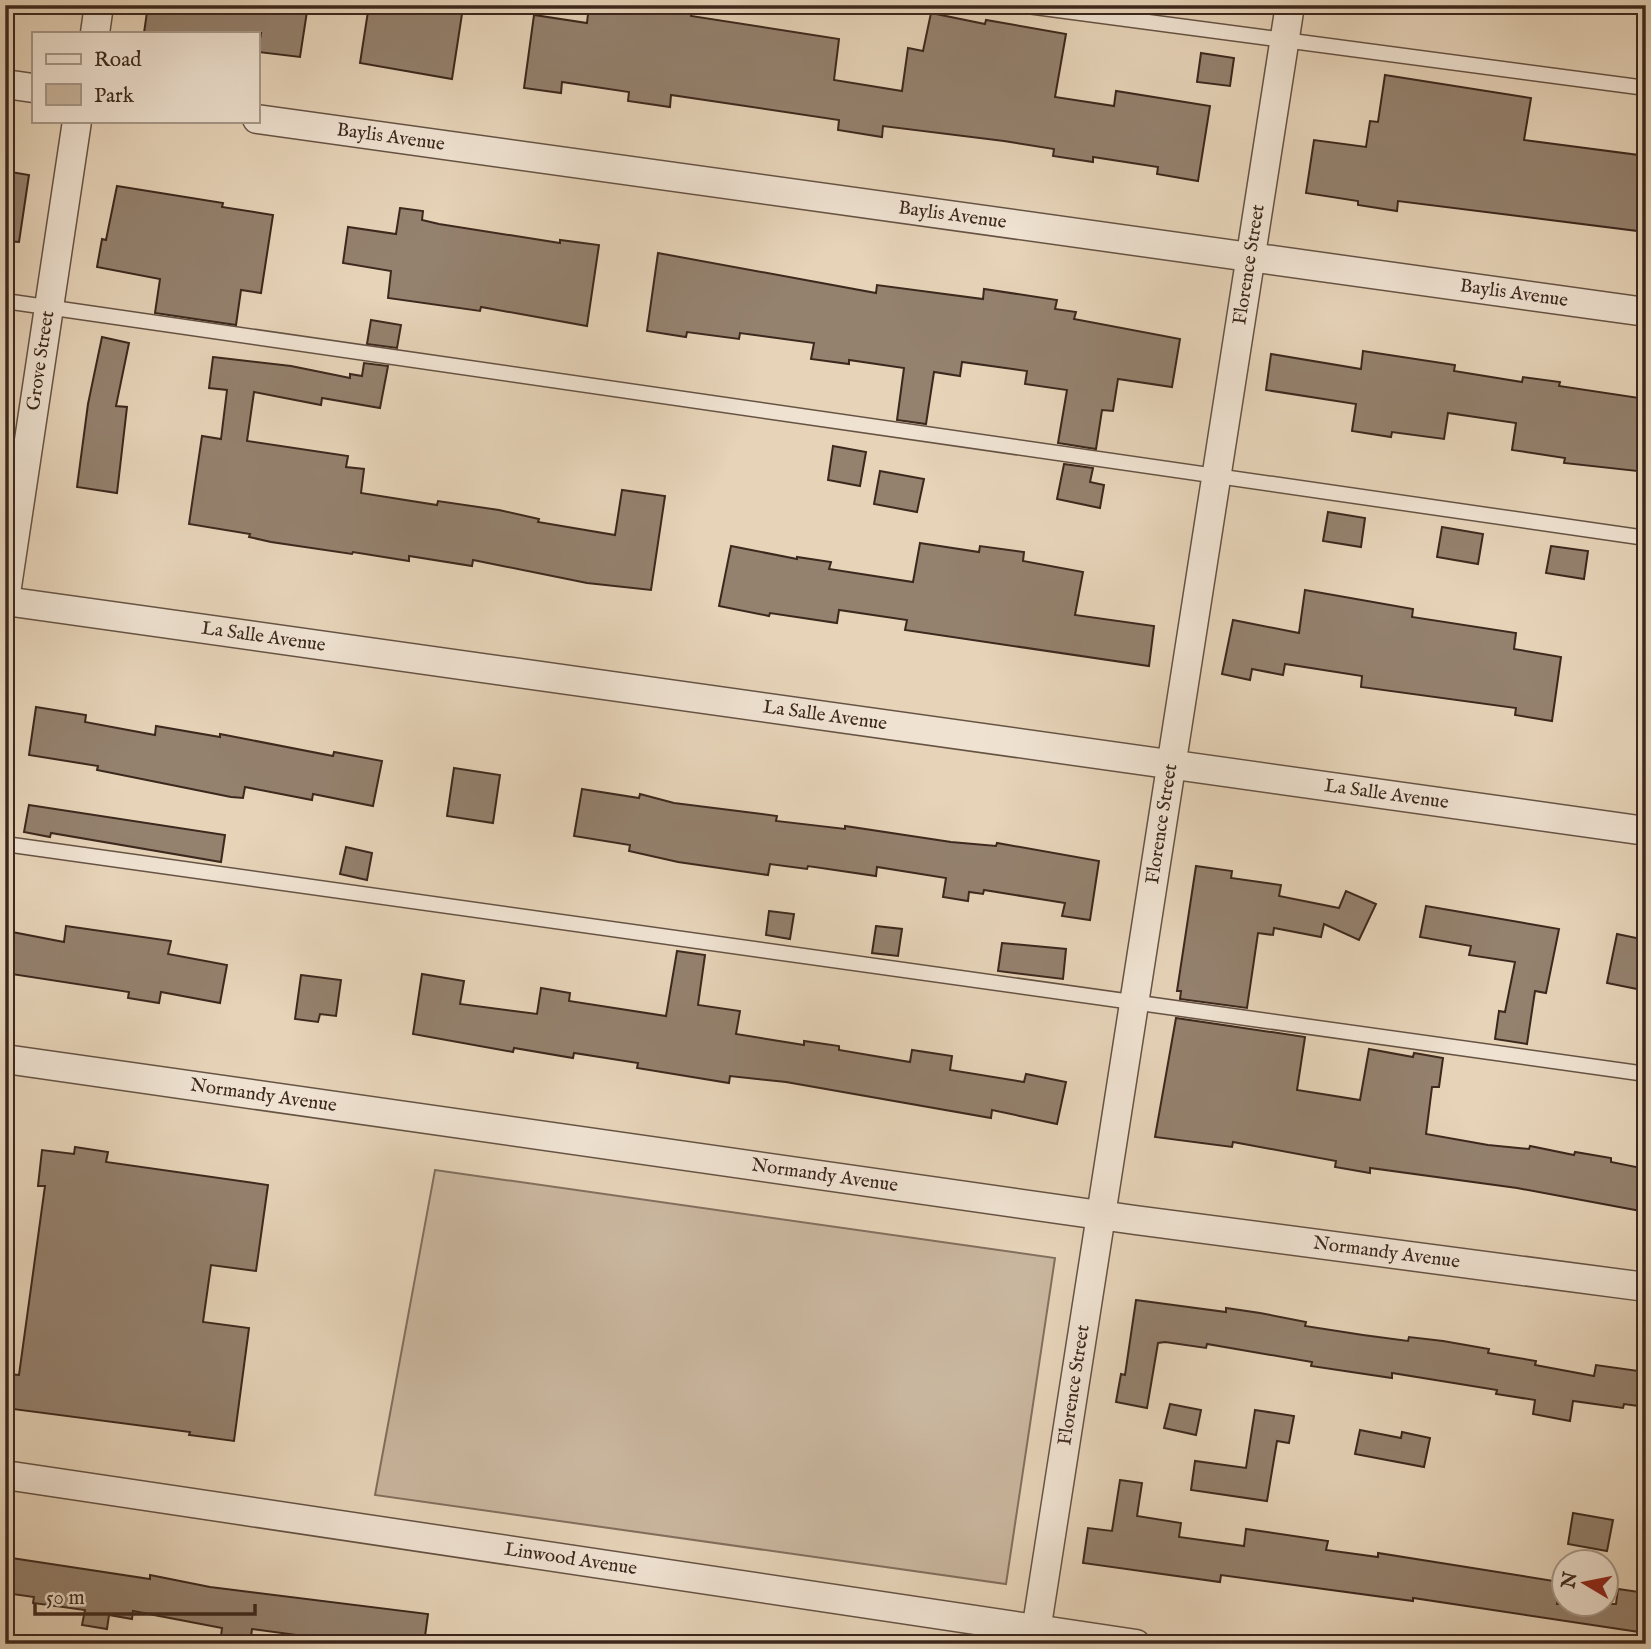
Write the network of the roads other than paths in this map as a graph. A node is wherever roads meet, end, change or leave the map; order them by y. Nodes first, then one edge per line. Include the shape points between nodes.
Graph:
1 (99, 5) edge
2 (1020, 5) edge
3 (1290, 5) edge
4 (95, 32) edge
5 (1284, 39) junction
6 (5, 84) edge
7 (32, 88) edge
8 (1646, 88) edge
9 (259, 119) edge
10 (77, 122) edge
11 (1250, 257) junction
12 (5, 301) edge
13 (48, 307) junction
14 (1646, 312) edge
15 (1215, 475) junction
16 (1646, 538) edge
17 (5, 601) edge
18 (1171, 766) junction
19 (1646, 831) edge
20 (5, 844) edge
21 (1135, 1001) junction
22 (5, 1059) edge
23 (1646, 1074) edge
24 (1101, 1215) junction
25 (1646, 1287) edge
26 (5, 1475) edge
27 (1035, 1637) edge
28 (1136, 1644) edge

1 - 4 street
2 - 5 lane
3 - 5 street, Florence Street
5 - 8 lane
5 - 11 street, Florence Street
6 - 7 street
9 - 11 street, Baylis Avenue
10 - 13 street, Grove Street
11 - 14 street, Baylis Avenue
11 - 15 street, Florence Street
12 - 13 lane
13 - 15 lane
13 - 17 street, Grove Street
15 - 16 lane
15 - 18 street, Florence Street
17 - 18 street, La Salle Avenue
18 - 19 street, La Salle Avenue
18 - 21 street, Florence Street
20 - 21 lane
21 - 23 lane
21 - 24 street, Florence Street
22 - 24 street, Normandy Avenue
24 - 25 street, Normandy Avenue
24 - 27 street, Florence Street
26 - 27 street, Linwood Avenue
27 - 28 street, Linwood Avenue

